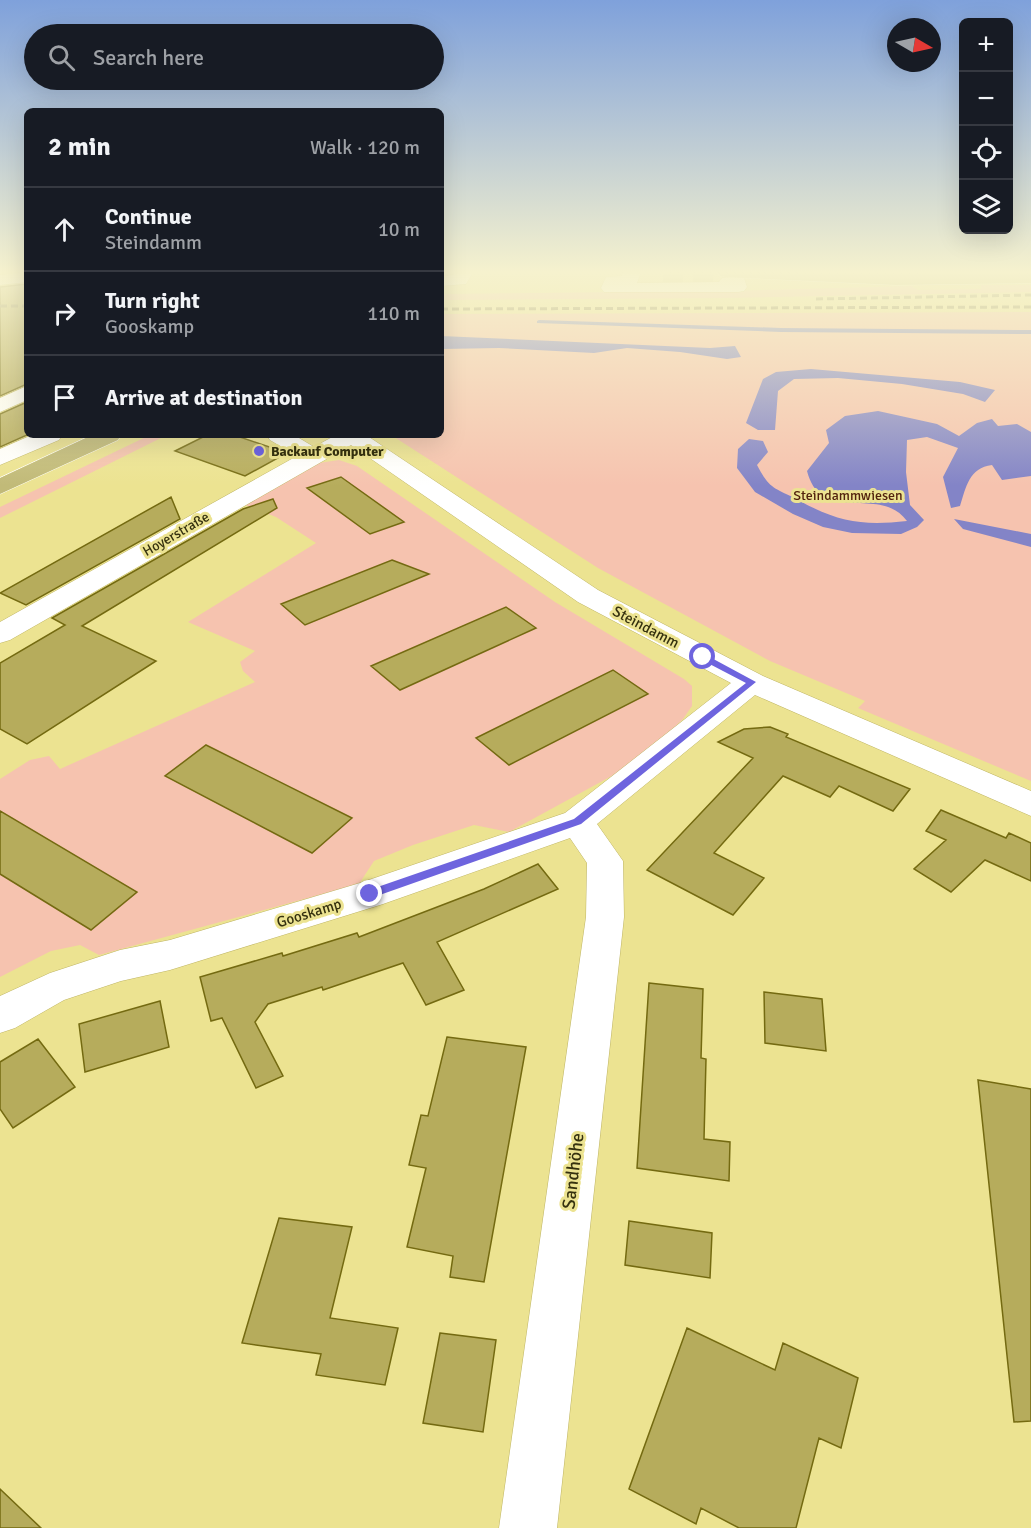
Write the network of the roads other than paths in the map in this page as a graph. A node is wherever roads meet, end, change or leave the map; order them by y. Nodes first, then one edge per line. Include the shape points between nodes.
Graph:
1 (24, 394) edge
2 (0, 406) edge
3 (44, 438) edge
4 (104, 438) edge
5 (283, 438) edge
6 (346, 438) edge
7 (356, 438) edge
8 (313, 456) junction
9 (0, 458) edge
10 (0, 487) edge
11 (0, 634) edge
12 (752, 682) junction
13 (1031, 804) edge
14 (577, 822) junction
15 (0, 1016) edge
16 (528, 1528) edge

1 - 2 street
3 - 9 street
4 - 10 main road
5 - 8 street
6 - 8 street, Hoyerstraße
7 - 12 street, Steindamm via 588,596
8 - 11 street, Hoyerstraße
12 - 13 street, Steindamm
12 - 14 street, Gooskamp
14 - 15 street, Gooskamp via 370,894 50,989
14 - 16 street, Sandhöhe via 605,861 605,917

